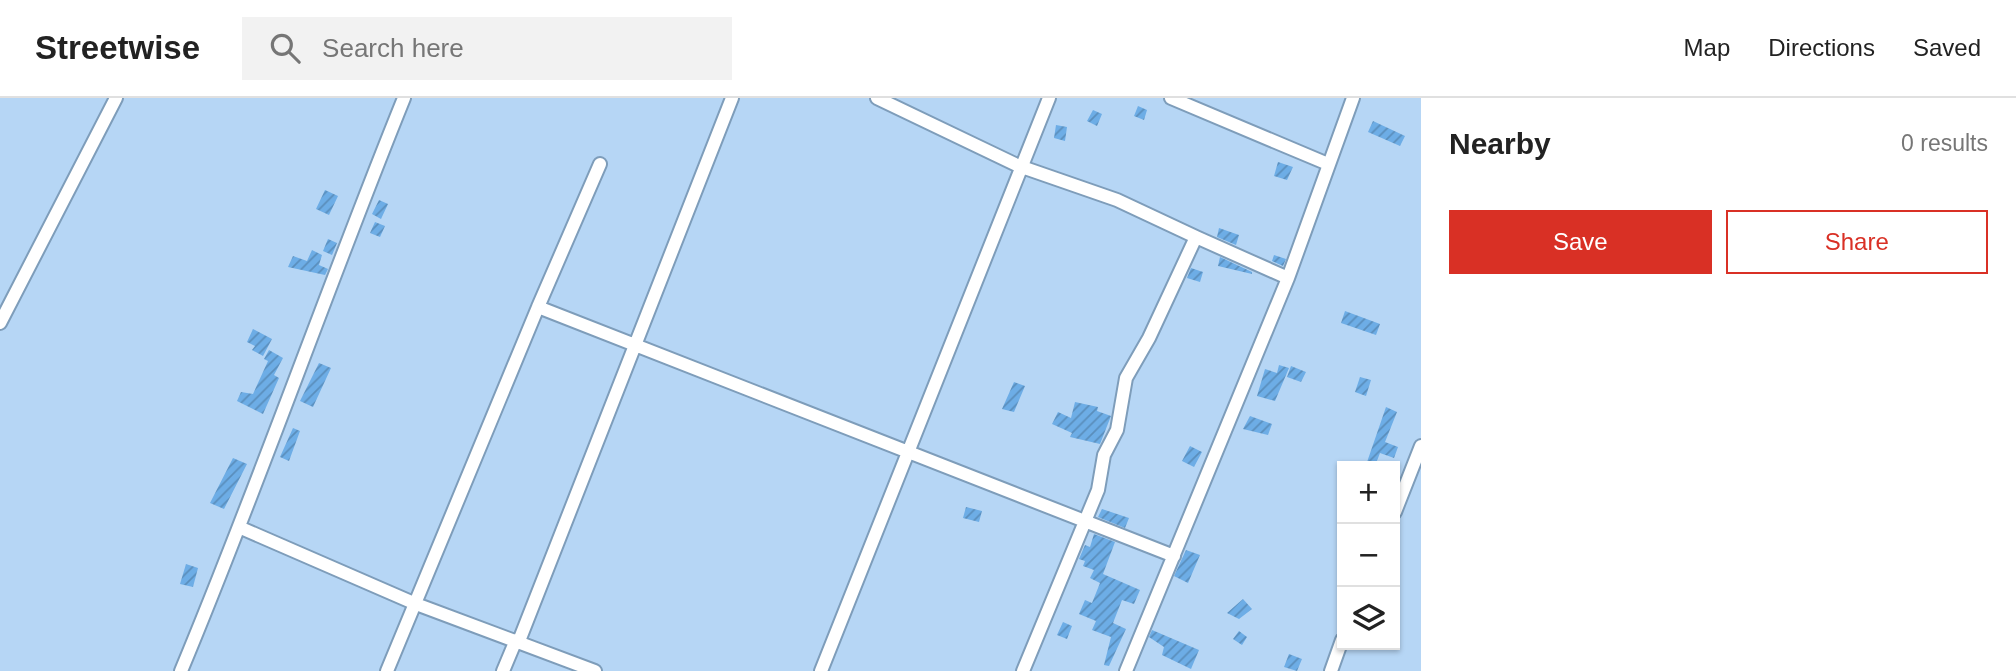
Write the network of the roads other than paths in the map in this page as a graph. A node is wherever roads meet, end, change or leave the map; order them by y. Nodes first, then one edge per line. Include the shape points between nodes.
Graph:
1 (116, 98) edge
2 (404, 98) edge
3 (732, 98) edge
4 (877, 98) edge
5 (1049, 98) edge
6 (1171, 98) edge
7 (1353, 98) edge
8 (600, 164) dead end
9 (1328, 164) junction
10 (1019, 166) junction
11 (1196, 237) junction
12 (1288, 278) junction
13 (538, 307) junction
14 (0, 323) edge
15 (637, 346) junction
16 (1421, 446) edge
17 (908, 450) junction
18 (1400, 499) edge
19 (1084, 524) junction
20 (241, 528) junction
21 (1174, 556) junction
22 (416, 604) junction
23 (518, 640) junction
24 (1338, 650) edge
25 (181, 671) edge
26 (387, 671) edge
27 (503, 671) edge
28 (595, 671) edge
29 (821, 671) edge
30 (1023, 671) edge
31 (1126, 671) edge
32 (1331, 671) edge

1 - 14 street
2 - 20 street via 345,243
3 - 15 street
4 - 10 street
5 - 10 street
6 - 9 street
7 - 9 street
8 - 13 street
9 - 12 street
10 - 11 street via 1117,200
10 - 17 street via 974,292
11 - 12 street
11 - 19 street via 1126,378 1116,430
12 - 21 street
13 - 15 street
13 - 22 street
15 - 17 street
15 - 23 street
16 - 18 street
17 - 19 street
17 - 29 street
19 - 21 street
19 - 30 street
20 - 22 street
20 - 25 street
21 - 31 street
22 - 23 street
22 - 26 street
23 - 27 street
23 - 28 street
24 - 32 street

